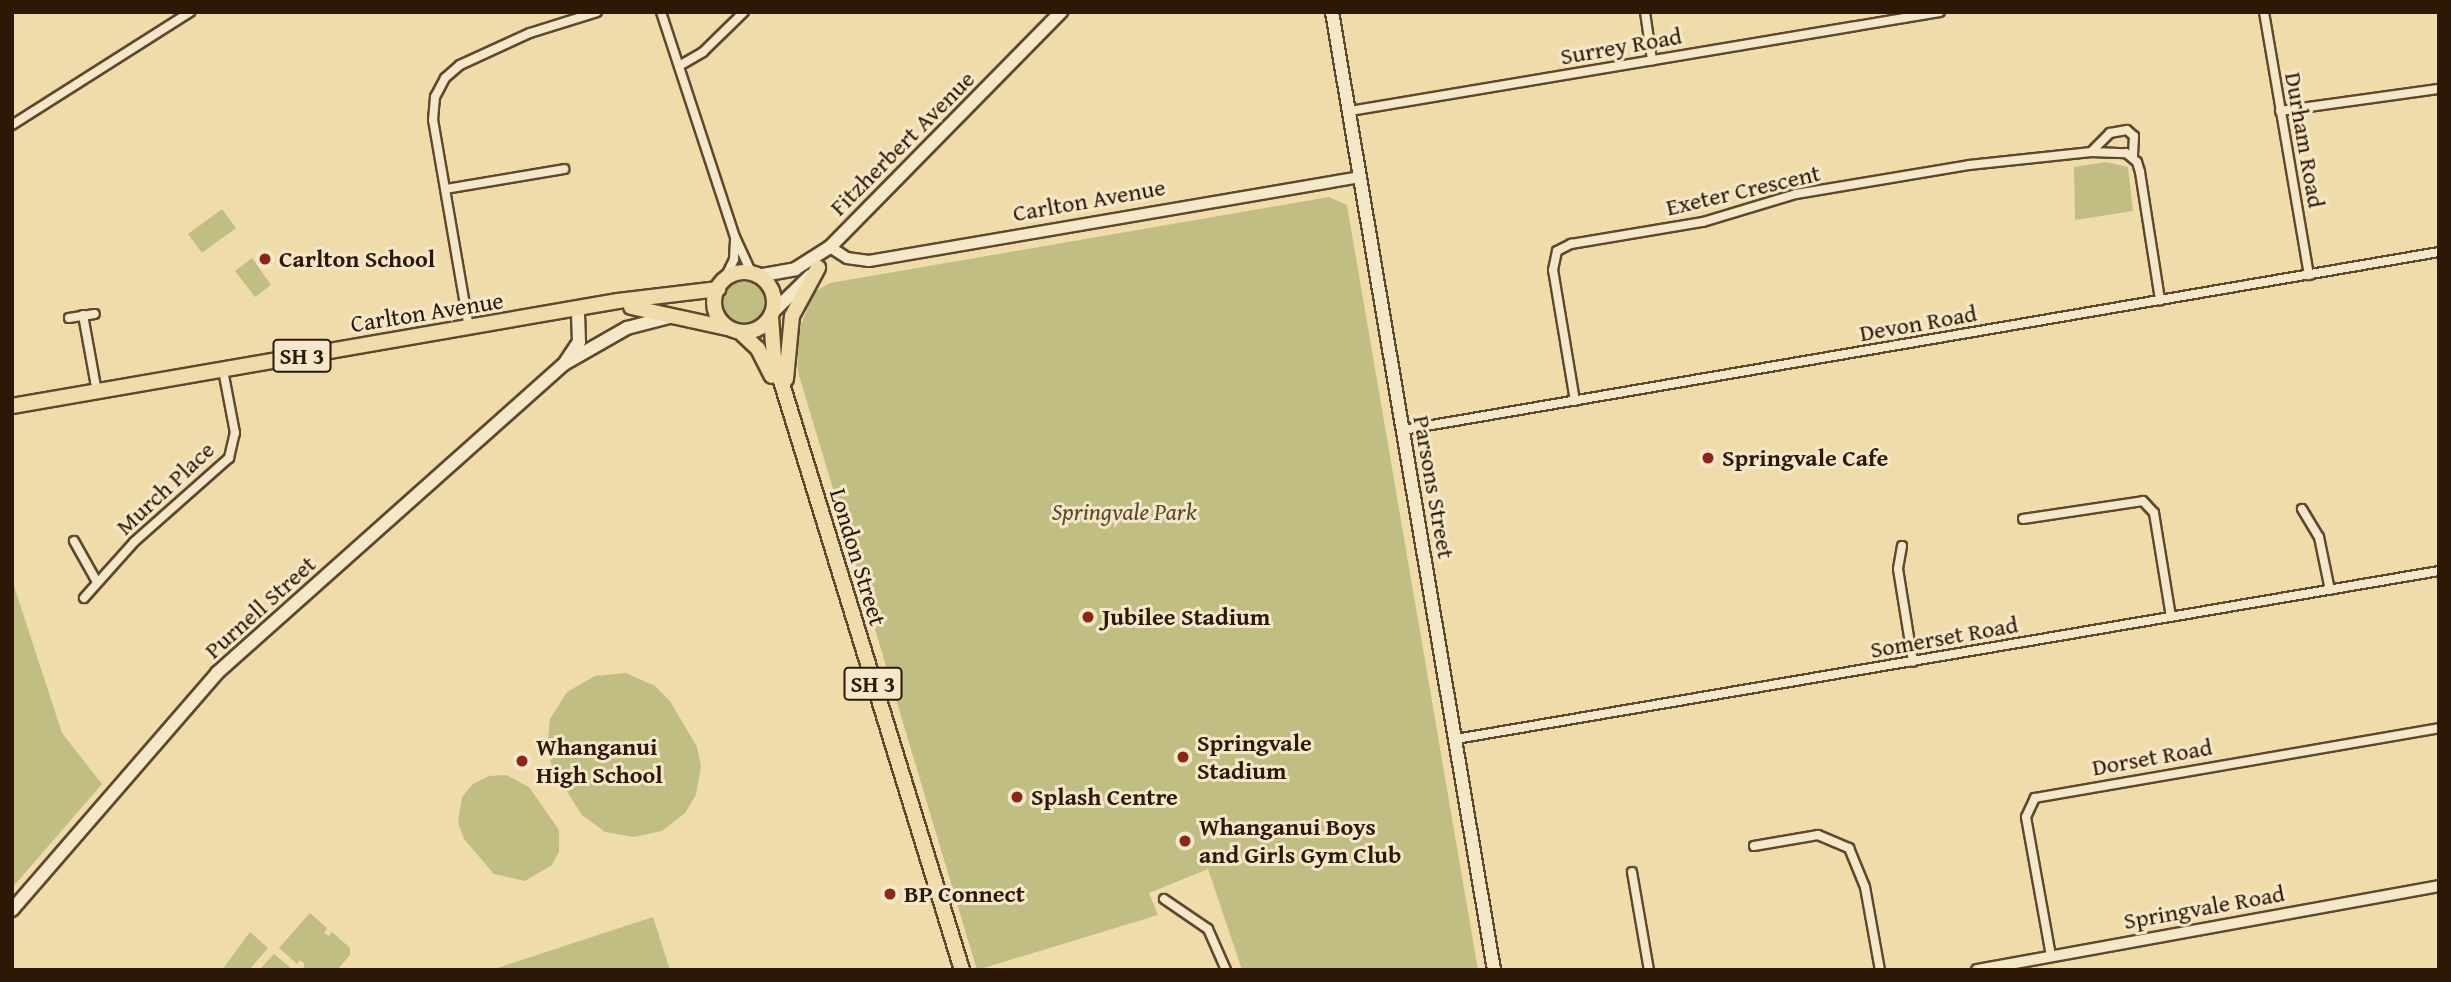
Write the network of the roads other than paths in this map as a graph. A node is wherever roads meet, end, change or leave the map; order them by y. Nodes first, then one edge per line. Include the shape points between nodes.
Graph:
1 (190, 12) edge
2 (597, 12) edge
3 (660, 12) edge
4 (744, 12) edge
5 (1061, 12) edge
6 (1332, 12) edge
7 (1645, 12) edge
8 (1940, 12) edge
9 (2264, 12) edge
10 (1652, 60) junction
11 (679, 66) junction
12 (2439, 89) edge
13 (1350, 111) junction
14 (2280, 111) junction
15 (12, 125) edge
16 (2091, 152) junction
17 (2133, 157) junction
18 (564, 169) dead end
19 (1360, 177) junction
20 (446, 189) junction
21 (735, 237) junction
22 (830, 247) junction
23 (2439, 253) edge
24 (818, 268) junction
25 (755, 275) junction
26 (2309, 275) junction
27 (720, 286) junction
28 (2160, 300) junction
29 (601, 306) junction
30 (578, 310) junction
31 (773, 313) junction
32 (95, 314) dead end
33 (83, 315) junction
34 (680, 315) junction
35 (69, 318) dead end
36 (469, 328) junction
37 (735, 330) junction
38 (564, 364) junction
39 (223, 370) junction
40 (97, 392) junction
41 (787, 398) junction
42 (1575, 401) junction
43 (12, 406) edge
44 (1403, 430) junction
45 (2302, 509) dead end
46 (2023, 519) dead end
47 (74, 541) dead end
48 (1902, 546) dead end
49 (2439, 571) edge
50 (97, 582) junction
51 (2330, 590) junction
52 (84, 598) dead end
53 (2171, 617) junction
54 (1913, 662) junction
55 (2439, 728) edge
56 (1456, 738) junction
57 (1754, 846) dead end
58 (1632, 872) dead end
59 (2439, 886) edge
60 (1164, 899) dead end
61 (12, 910) edge
62 (2051, 956) junction
63 (962, 970) edge
64 (1226, 970) edge
65 (1494, 970) edge
66 (1649, 970) edge
67 (1880, 970) edge
68 (1977, 970) edge

1 - 15 street
2 - 20 street via 519,37 460,65 445,78 433,109
3 - 11 street
4 - 11 street via 703,52
5 - 22 main road, Fitzherbert Avenue
6 - 13 main road, Parsons Street
7 - 10 street
8 - 10 street, Surrey Road
9 - 14 street, Durham Road
10 - 13 street, Surrey Road
11 - 21 street
12 - 14 street
13 - 19 main road, Parsons Street
14 - 26 street, Durham Road
16 - 17 street, Exeter Crescent
16 - 17 street via 2110,133 2127,130 2134,136
16 - 42 street, Exeter Crescent via 1969,165 1796,194 1703,222 1563,246 1554,258 1553,270
17 - 28 street via 2140,172
18 - 20 street
19 - 22 street, Carlton Avenue via 869,261 849,259
19 - 44 main road, Parsons Street
20 - 36 street
21 - 25 street
21 - 27 street via 736,251
22 - 24 main road
22 - 25 main road, Fitzherbert Avenue via 795,269
23 - 26 street, Devon Road
24 - 31 main road
24 - 41 highway via 792,316
25 - 27 highway, SH 3 via 740,273
25 - 31 highway, SH 3 via 768,285
26 - 28 street, Devon Road
27 - 29 highway, Carlton Avenue / SH 3
27 - 37 highway, SH 3 via 715,307
28 - 42 street, Devon Road
29 - 30 highway, Carlton Avenue / SH 3
29 - 34 highway, Carlton Avenue / SH 3
30 - 36 highway, Carlton Avenue / SH 3
30 - 38 main road, Purnell Street via 579,342
31 - 37 highway via 758,328
31 - 41 highway, London Street / SH 3 via 774,358
32 - 33 street
33 - 35 street
33 - 40 street
34 - 37 highway, Carlton Avenue / SH 3
34 - 38 main road, Purnell Street via 628,327
36 - 39 highway, Carlton Avenue / SH 3
37 - 41 highway, London Street / SH 3 via 758,349
38 - 61 main road, Purnell Street via 217,673
39 - 40 highway, Carlton Avenue / SH 3
39 - 50 street, Murch Place via 235,433 229,458 134,542
40 - 43 highway, Carlton Avenue / SH 3
41 - 63 highway, London Street / SH 3
42 - 44 street, Devon Road
44 - 56 main road, Parsons Street
45 - 51 street via 2319,537
46 - 53 street via 2143,501 2154,513
47 - 50 street
48 - 54 street via 1898,569
49 - 51 street, Somerset Road
50 - 52 street, Murch Place
51 - 53 street, Somerset Road
53 - 54 street, Somerset Road
54 - 56 street, Somerset Road
55 - 62 street, Dorset Road via 2035,798 2026,817
56 - 65 main road, Parsons Street
57 - 67 street via 1818,835 1849,848 1865,887
58 - 66 street
59 - 62 street, Springvale Road
60 - 64 street via 1208,929
62 - 68 street, Springvale Road

